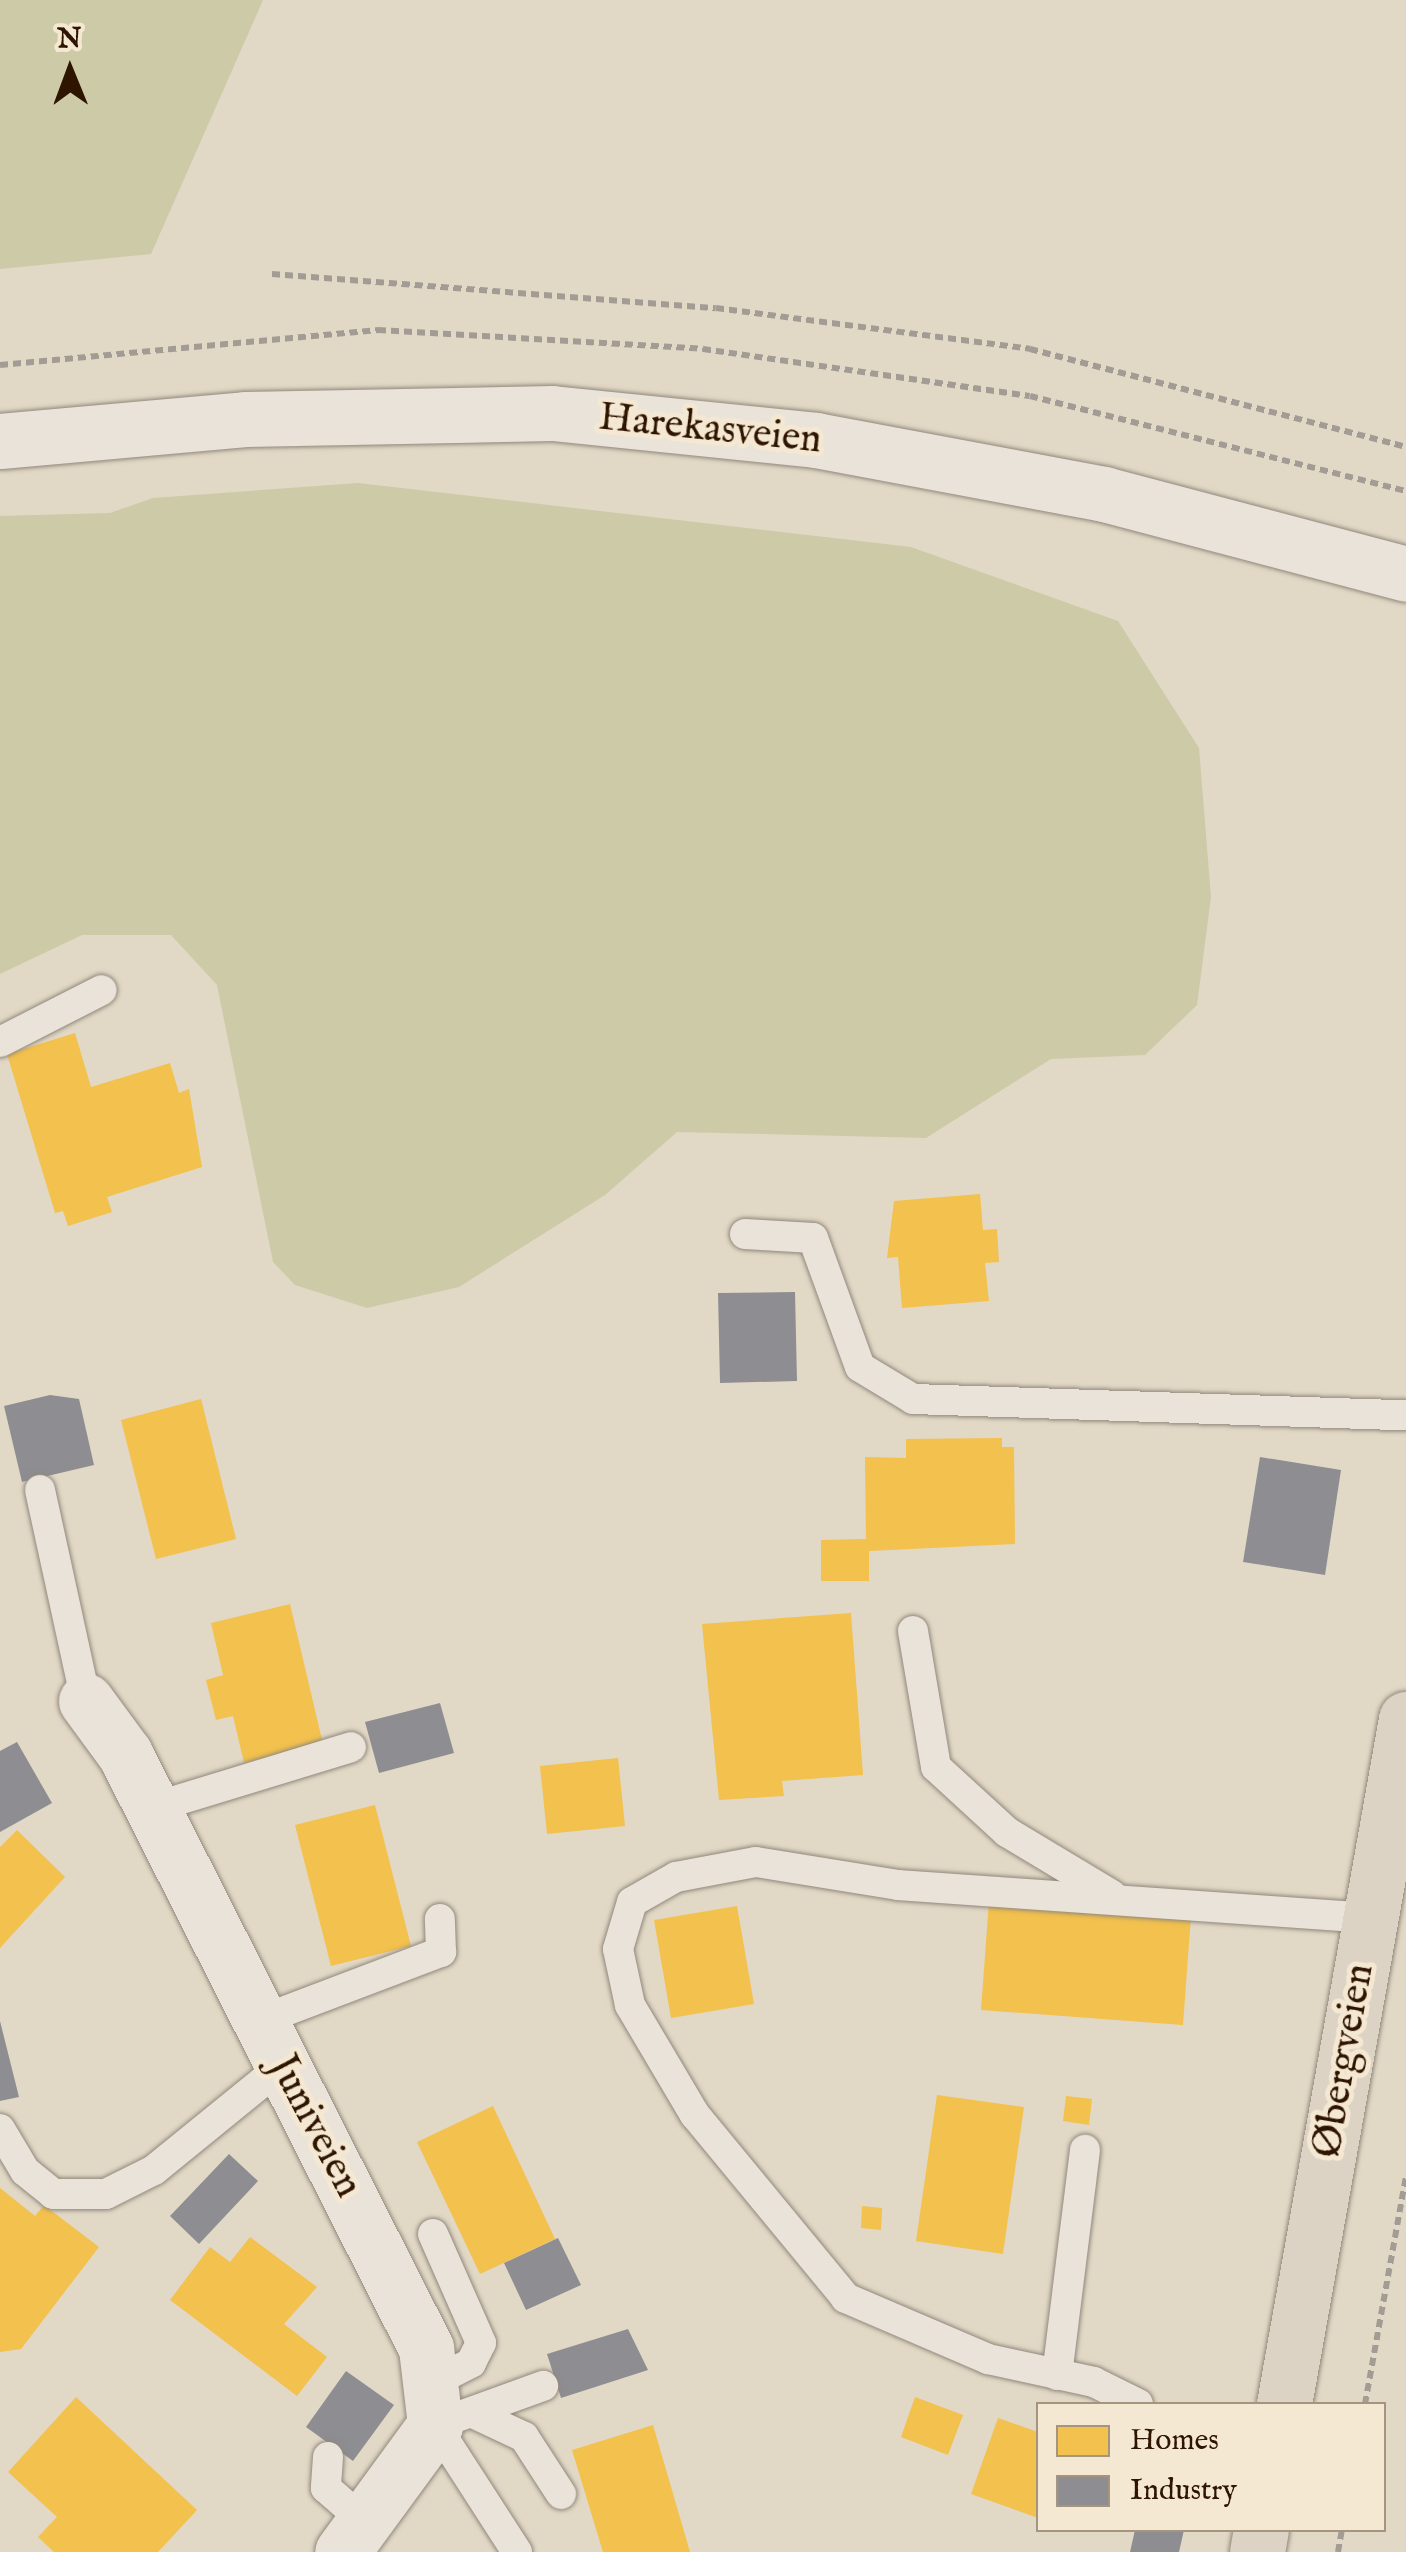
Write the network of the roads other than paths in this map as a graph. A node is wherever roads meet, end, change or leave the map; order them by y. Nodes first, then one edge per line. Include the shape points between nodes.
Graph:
1 (0, 441) edge
2 (1406, 574) edge
3 (102, 990) dead end
4 (0, 1042) edge
5 (745, 1234) dead end
6 (1406, 1415) edge
7 (40, 1490) dead end
8 (913, 1631) dead end
9 (86, 1700) joint
10 (1406, 1719) edge
11 (351, 1747) dead end
12 (152, 1808) junction
13 (1119, 1899) junction
14 (440, 1918) dead end
15 (1370, 1918) junction
16 (271, 2044) junction
17 (0, 2129) edge
18 (1085, 2150) dead end
19 (433, 2234) dead end
20 (1057, 2375) junction
21 (543, 2386) dead end
22 (1132, 2402) edge
23 (1284, 2402) edge
24 (449, 2407) junction
25 (328, 2457) dead end
26 (561, 2494) dead end
27 (354, 2537) edge
28 (517, 2552) edge

1 - 2 street, Harekasveien via 246,419 552,413 816,440 1104,494
3 - 4 lane
5 - 6 lane via 813,1238 860,1367 913,1399
7 - 9 lane
8 - 13 lane via 936,1768 1007,1832
9 - 12 street, Juniveien
10 - 15 main road, Øbergveien
11 - 12 lane
12 - 16 street, Juniveien
13 - 15 lane
13 - 20 lane via 898,1885 756,1862 676,1877 632,1902 618,1948 630,2005 694,2115 846,2298 988,2360
14 - 16 lane via 441,1952
15 - 23 main road, Øbergveien
16 - 17 lane via 154,2170 106,2194 53,2194 25,2171
16 - 24 street, Juniveien via 410,2308
18 - 20 lane
19 - 24 lane via 481,2343
20 - 22 lane
21 - 24 lane
24 - 26 lane via 524,2437
24 - 27 street
24 - 28 lane
25 - 27 lane via 326,2488

